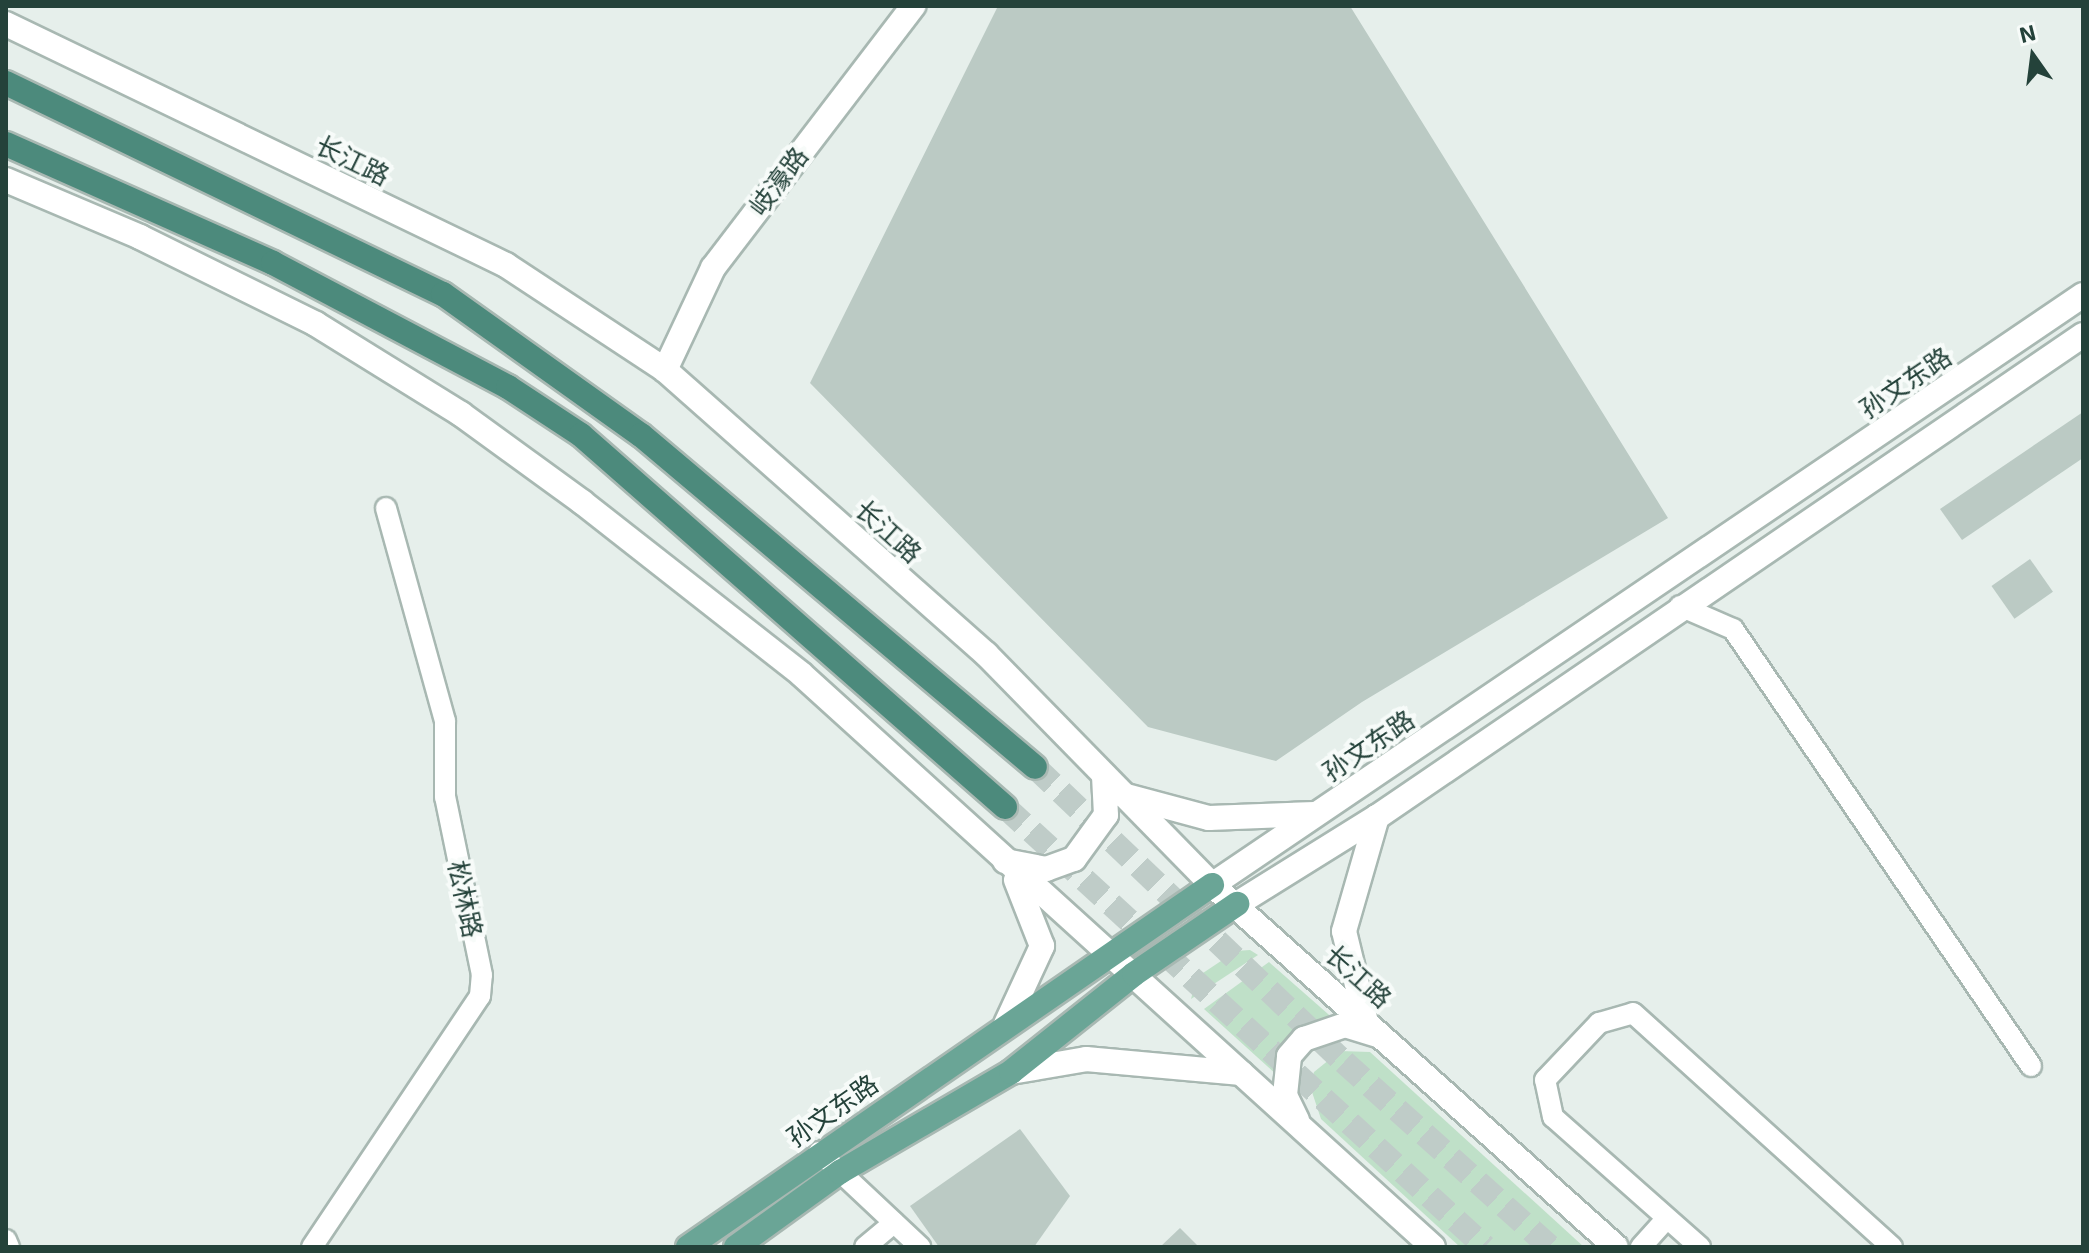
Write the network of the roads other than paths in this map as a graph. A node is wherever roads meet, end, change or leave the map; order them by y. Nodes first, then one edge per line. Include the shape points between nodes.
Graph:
1 (913, 6) edge
2 (6, 24) edge
3 (6, 37) edge
4 (72, 58) junction
5 (6, 83) edge
6 (6, 144) edge
7 (6, 180) edge
8 (2083, 295) edge
9 (2083, 335) edge
10 (665, 370) junction
11 (386, 508) dead end
12 (1680, 606) junction
13 (1035, 767) tunnel mouth
14 (1104, 775) junction
15 (1123, 795) junction
16 (1005, 807) tunnel mouth
17 (1317, 814) junction
18 (1377, 817) junction
19 (1005, 861) junction
20 (1212, 885) junction
21 (1237, 904) junction
22 (1108, 955) junction
23 (1134, 974) junction
24 (1366, 1020) junction
25 (1006, 1024) junction
26 (1388, 1038) junction
27 (2031, 1066) dead end
28 (1011, 1072) junction
29 (1241, 1073) junction
30 (1301, 1129) junction
31 (819, 1152) junction
32 (840, 1172) junction
33 (1665, 1220) junction
34 (894, 1223) junction
35 (6, 1240) edge
36 (9, 1247) edge
37 (312, 1247) edge
38 (688, 1247) edge
39 (736, 1247) edge
40 (865, 1247) edge
41 (920, 1247) edge
42 (1433, 1247) edge
43 (1616, 1247) edge
44 (1641, 1247) edge
45 (1700, 1247) edge
46 (1892, 1247) edge

1 - 10 main road, 岐濠路 via 713,268
2 - 4 main road, 长江路
3 - 4 main road
4 - 10 main road, 长江路 via 506,265
5 - 13 highway via 443,294 493,327 641,435
6 - 16 highway via 273,263 532,403 581,435
7 - 19 main road via 140,237 316,324 461,414 801,674
8 - 17 main road, 孙文东路
9 - 12 main road
10 - 14 main road, 长江路 via 986,654
11 - 37 street, 松林路 via 445,721 445,797 482,975 480,996
12 - 18 main road
12 - 27 street via 1733,629
14 - 15 main road, 长江路
14 - 19 main road via 1106,815 1074,859 1046,869
15 - 17 main road via 1209,818
15 - 20 main road, 长江路
17 - 20 main road, 孙文东路
18 - 21 main road
18 - 24 main road via 1344,931
19 - 22 main road
19 - 25 main road via 1032,907 1042,946
20 - 21 main road, 长江路
20 - 22 main road, 孙文东路
21 - 23 main road
21 - 24 main road, 长江路
22 - 23 main road
22 - 25 main road, 孙文东路
23 - 28 main road
23 - 29 main road
24 - 26 main road, 长江路
25 - 31 main road, 孙文东路
26 - 30 main road via 1345,1025 1304,1039 1289,1056 1285,1095
26 - 43 main road, 长江路
28 - 29 main road via 1086,1059
28 - 32 main road
29 - 30 main road
30 - 42 main road
31 - 32 street
31 - 38 main road, 孙文东路
32 - 34 street
32 - 39 main road
33 - 44 street
33 - 45 street
33 - 46 street via 1553,1117 1545,1080 1599,1023 1633,1013
34 - 40 street
34 - 41 street
35 - 36 street

